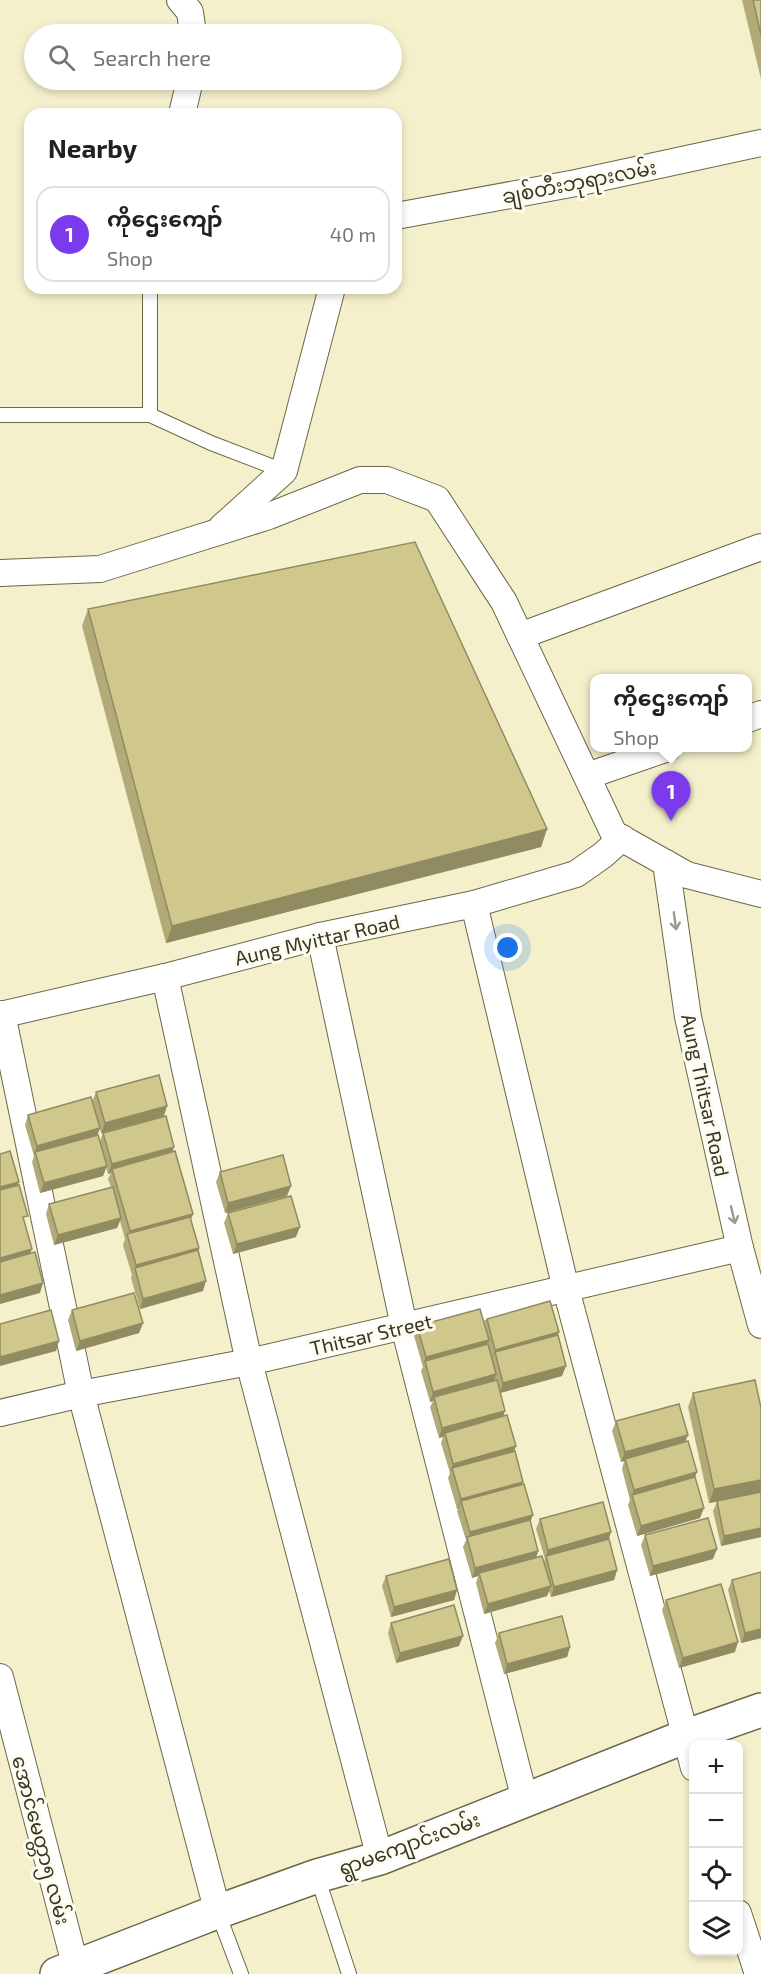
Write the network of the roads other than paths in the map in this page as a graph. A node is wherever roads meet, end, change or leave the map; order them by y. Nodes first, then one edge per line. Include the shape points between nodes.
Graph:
1 (180, 0) edge
2 (192, 24) edge
3 (187, 90) edge
4 (183, 108) edge
5 (761, 143) edge
6 (402, 215) edge
7 (150, 294) dead end
8 (330, 294) edge
9 (0, 415) edge
10 (150, 415) junction
11 (284, 471) junction
12 (217, 532) junction
13 (761, 546) edge
14 (0, 573) edge
15 (520, 636) junction
16 (654, 752) edge
17 (587, 776) junction
18 (622, 838) junction
19 (666, 863) junction
20 (761, 894) edge
21 (474, 904) junction
22 (321, 936) junction
23 (165, 977) junction
24 (1, 1015) edge
25 (740, 1248) junction
26 (566, 1289) junction
27 (761, 1325) edge
28 (404, 1326) junction
29 (249, 1362) junction
30 (81, 1394) junction
31 (0, 1413) edge
32 (0, 1677) edge
33 (761, 1710) edge
34 (684, 1737) junction
35 (689, 1754) edge
36 (525, 1800) junction
37 (380, 1858) junction
38 (317, 1876) junction
39 (218, 1913) junction
40 (743, 1928) edge
41 (66, 1971) edge
42 (241, 1974) edge
43 (349, 1974) edge
44 (758, 1974) edge

1 - 2 street via 190,12
3 - 4 street
5 - 6 street, ချစ်တီးဘုရားလမ်း
7 - 10 lane
8 - 11 street
9 - 10 lane
10 - 11 lane
11 - 12 street
12 - 14 street via 100,569
12 - 15 street via 360,480 387,480 437,499 504,602
13 - 15 street
15 - 17 street
16 - 17 street
17 - 18 street via 614,834
18 - 19 street
18 - 21 street, Aung Myittar Road via 576,874
19 - 20 street via 687,875
19 -> 25 street, Aung Thitsar Road via 688,1017
21 - 22 street, Aung Myittar Road
21 - 26 street
22 - 23 street, Aung Myittar Road
22 - 28 street
23 - 24 street, Aung Myittar Road
23 - 29 street
24 - 30 street
25 - 26 street, Thitsar Street
25 - 27 street, Aung Thitsar Road
26 - 28 street, Thitsar Street
26 - 34 street
28 - 29 street, Thitsar Street
28 - 36 street
29 - 30 street, Thitsar Street
29 - 37 street
30 - 31 street, Thitsar Street
30 - 39 street
32 - 41 street, အောင်မေတ္တာ၅ လမ်း
33 - 34 main road, ရွာမကျောင်းလမ်း
34 - 35 street
34 - 36 main road, ရွာမကျောင်းလမ်း
36 - 37 main road, ရွာမကျောင်းလမ်း
37 - 38 main road, ရွာမကျောင်းလမ်း
38 - 39 main road, ရွာမကျောင်းလမ်း
38 - 43 lane
39 - 41 main road, ရွာမကျောင်းလမ်း
39 - 42 lane
40 - 44 street

